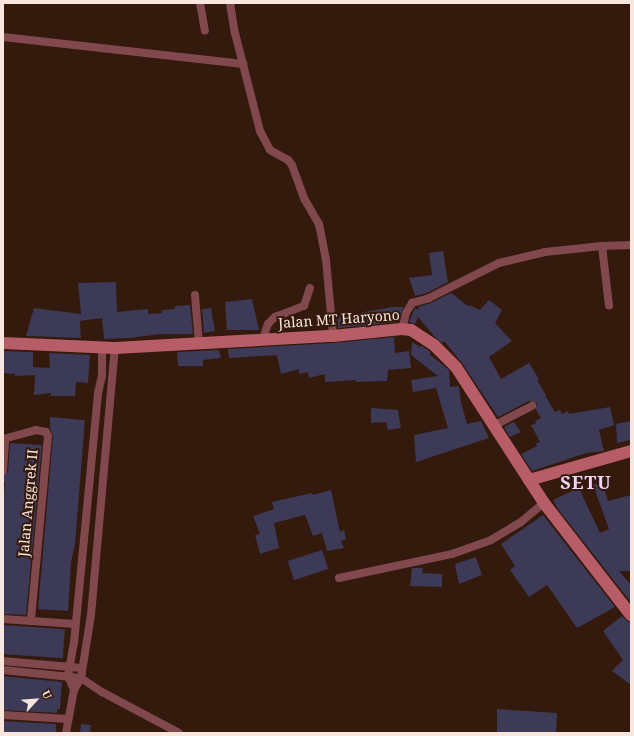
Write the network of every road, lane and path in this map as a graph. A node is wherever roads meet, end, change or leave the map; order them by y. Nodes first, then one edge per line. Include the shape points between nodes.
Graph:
1 (200, 3) edge
2 (230, 3) edge
3 (205, 31) dead end
4 (3, 37) edge
5 (243, 64) junction
6 (631, 245) edge
7 (602, 246) junction
8 (310, 288) dead end
9 (195, 295) dead end
10 (609, 306) dead end
11 (402, 329) junction
12 (333, 336) junction
13 (263, 340) junction
14 (3, 343) edge
15 (199, 344) junction
16 (102, 348) junction
17 (115, 348) junction
18 (532, 406) dead end
19 (494, 425) junction
20 (4, 439) edge
21 (631, 451) edge
22 (3, 471) edge
23 (529, 480) junction
24 (544, 503) junction
25 (339, 578) dead end
26 (631, 615) edge
27 (3, 619) edge
28 (31, 621) junction
29 (75, 624) junction
30 (3, 661) edge
31 (70, 666) junction
32 (82, 668) junction
33 (3, 670) edge
34 (68, 676) junction
35 (81, 678) junction
36 (74, 690) junction
37 (3, 715) edge
38 (68, 719) junction
39 (66, 733) edge
40 (179, 733) edge

1 - 3 street
2 - 5 street
4 - 5 street
5 - 12 street via 264,140 270,150 292,165 305,200 319,224 326,260
6 - 7 street
7 - 10 street
7 - 11 street via 545,252 499,263 429,298 412,303 406,313
8 - 13 street via 304,306 275,317 268,324
9 - 15 street
11 - 12 main road, Jalan MT Haryono
11 - 19 main road, Jalan MT Haryono via 419,334 456,367
12 - 13 main road, Jalan MT Haryono
13 - 15 main road, Jalan MT Haryono
14 - 16 main road, Jalan MT Haryono
15 - 17 main road, Jalan MT Haryono
16 - 17 main road, Jalan MT Haryono
16 - 29 street via 102,375
17 - 32 street via 91,616
18 - 19 street
19 - 23 main road, Jalan MT Haryono
20 - 22 street
20 - 28 street, Jalan Anggrek II via 36,430 46,432 48,436
21 - 23 main road
23 - 24 main road, Jalan MT Haryono
24 - 25 street via 521,522 491,540 452,554
24 - 26 main road, Jalan MT Haryono
27 - 28 street
28 - 29 street
29 - 31 street
30 - 31 street
31 - 32 street
31 - 34 street
32 - 35 street
33 - 34 street
34 - 35 street
34 - 36 street
35 - 36 street
35 - 40 street
36 - 38 street
37 - 38 street
38 - 39 street

